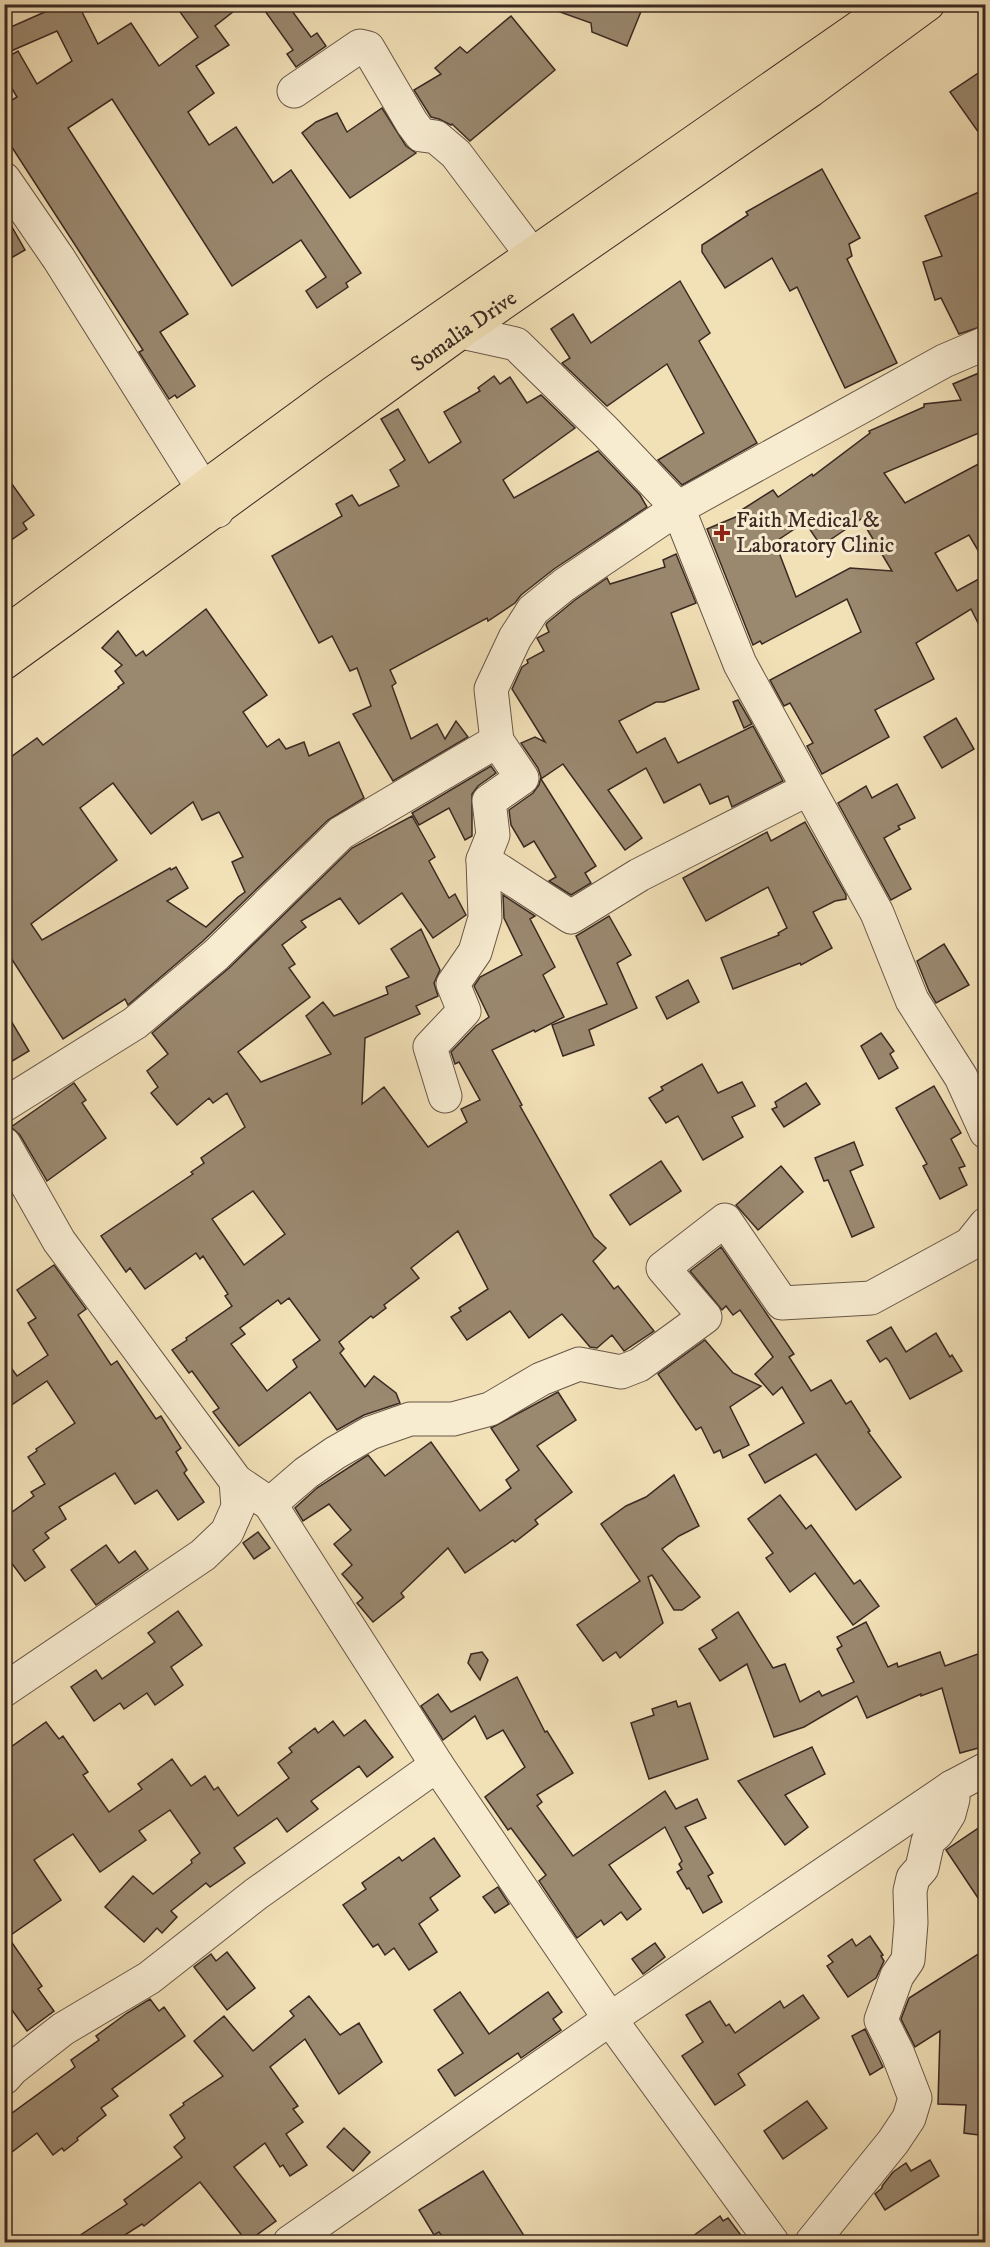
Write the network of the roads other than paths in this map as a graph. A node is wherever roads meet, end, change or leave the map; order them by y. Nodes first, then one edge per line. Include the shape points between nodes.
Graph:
1 (892, 4) edge
2 (928, 4) edge
3 (294, 91) dead end
4 (4, 179) edge
5 (532, 255) junction
6 (461, 332) junction
7 (986, 343) edge
8 (210, 500) junction
9 (678, 508) junction
10 (4, 634) edge
11 (4, 663) edge
12 (497, 741) junction
13 (808, 789) junction
14 (483, 861) junction
15 (445, 1096) dead end
16 (4, 1105) edge
17 (986, 1132) edge
18 (4, 1144) edge
19 (986, 1224) edge
20 (236, 1481) junction
21 (270, 1504) junction
22 (4, 1690) edge
23 (437, 1765) junction
24 (986, 1769) edge
25 (952, 1787) junction
26 (610, 2019) junction
27 (4, 2078) edge
28 (290, 2242) edge
29 (772, 2242) edge
30 (812, 2242) edge

1 - 5 main road, Somalia Drive
2 - 6 main road, Somalia Drive via 811,90
3 - 5 street via 360,46 368,48 421,135 436,137 456,154
4 - 8 street
5 - 8 main road, Somalia Drive via 333,393
6 - 8 main road, Somalia Drive
6 - 9 street via 516,344
7 - 9 street via 944,361
8 - 10 main road, Somalia Drive
8 - 11 main road, Somalia Drive
9 - 12 street via 533,610 491,689
9 - 13 street via 740,664
12 - 14 street via 522,778 489,801 493,835
12 - 16 street via 341,833 216,955 135,1023
13 - 14 street via 639,875 571,917
13 - 17 street via 877,913 912,1000 961,1077
14 - 15 street via 485,918 475,952 453,984 464,1011 430,1047
18 - 20 street via 59,1240
19 - 21 street via 970,1244 872,1298 782,1303 725,1220 663,1268 705,1317 639,1365 621,1372 579,1364 541,1379 490,1409 453,1419 410,1419 370,1433 306,1473
20 - 21 street
20 - 22 street via 238,1507 227,1532 203,1555
21 - 23 street
23 - 26 street
23 - 27 street via 256,1894 149,1978 63,2029
24 - 25 street
25 - 26 street
25 - 30 street via 949,1814 928,1841 922,1868 914,1878 908,1960 897,1976 881,2020 915,2098 909,2118
26 - 28 street
26 - 29 street

